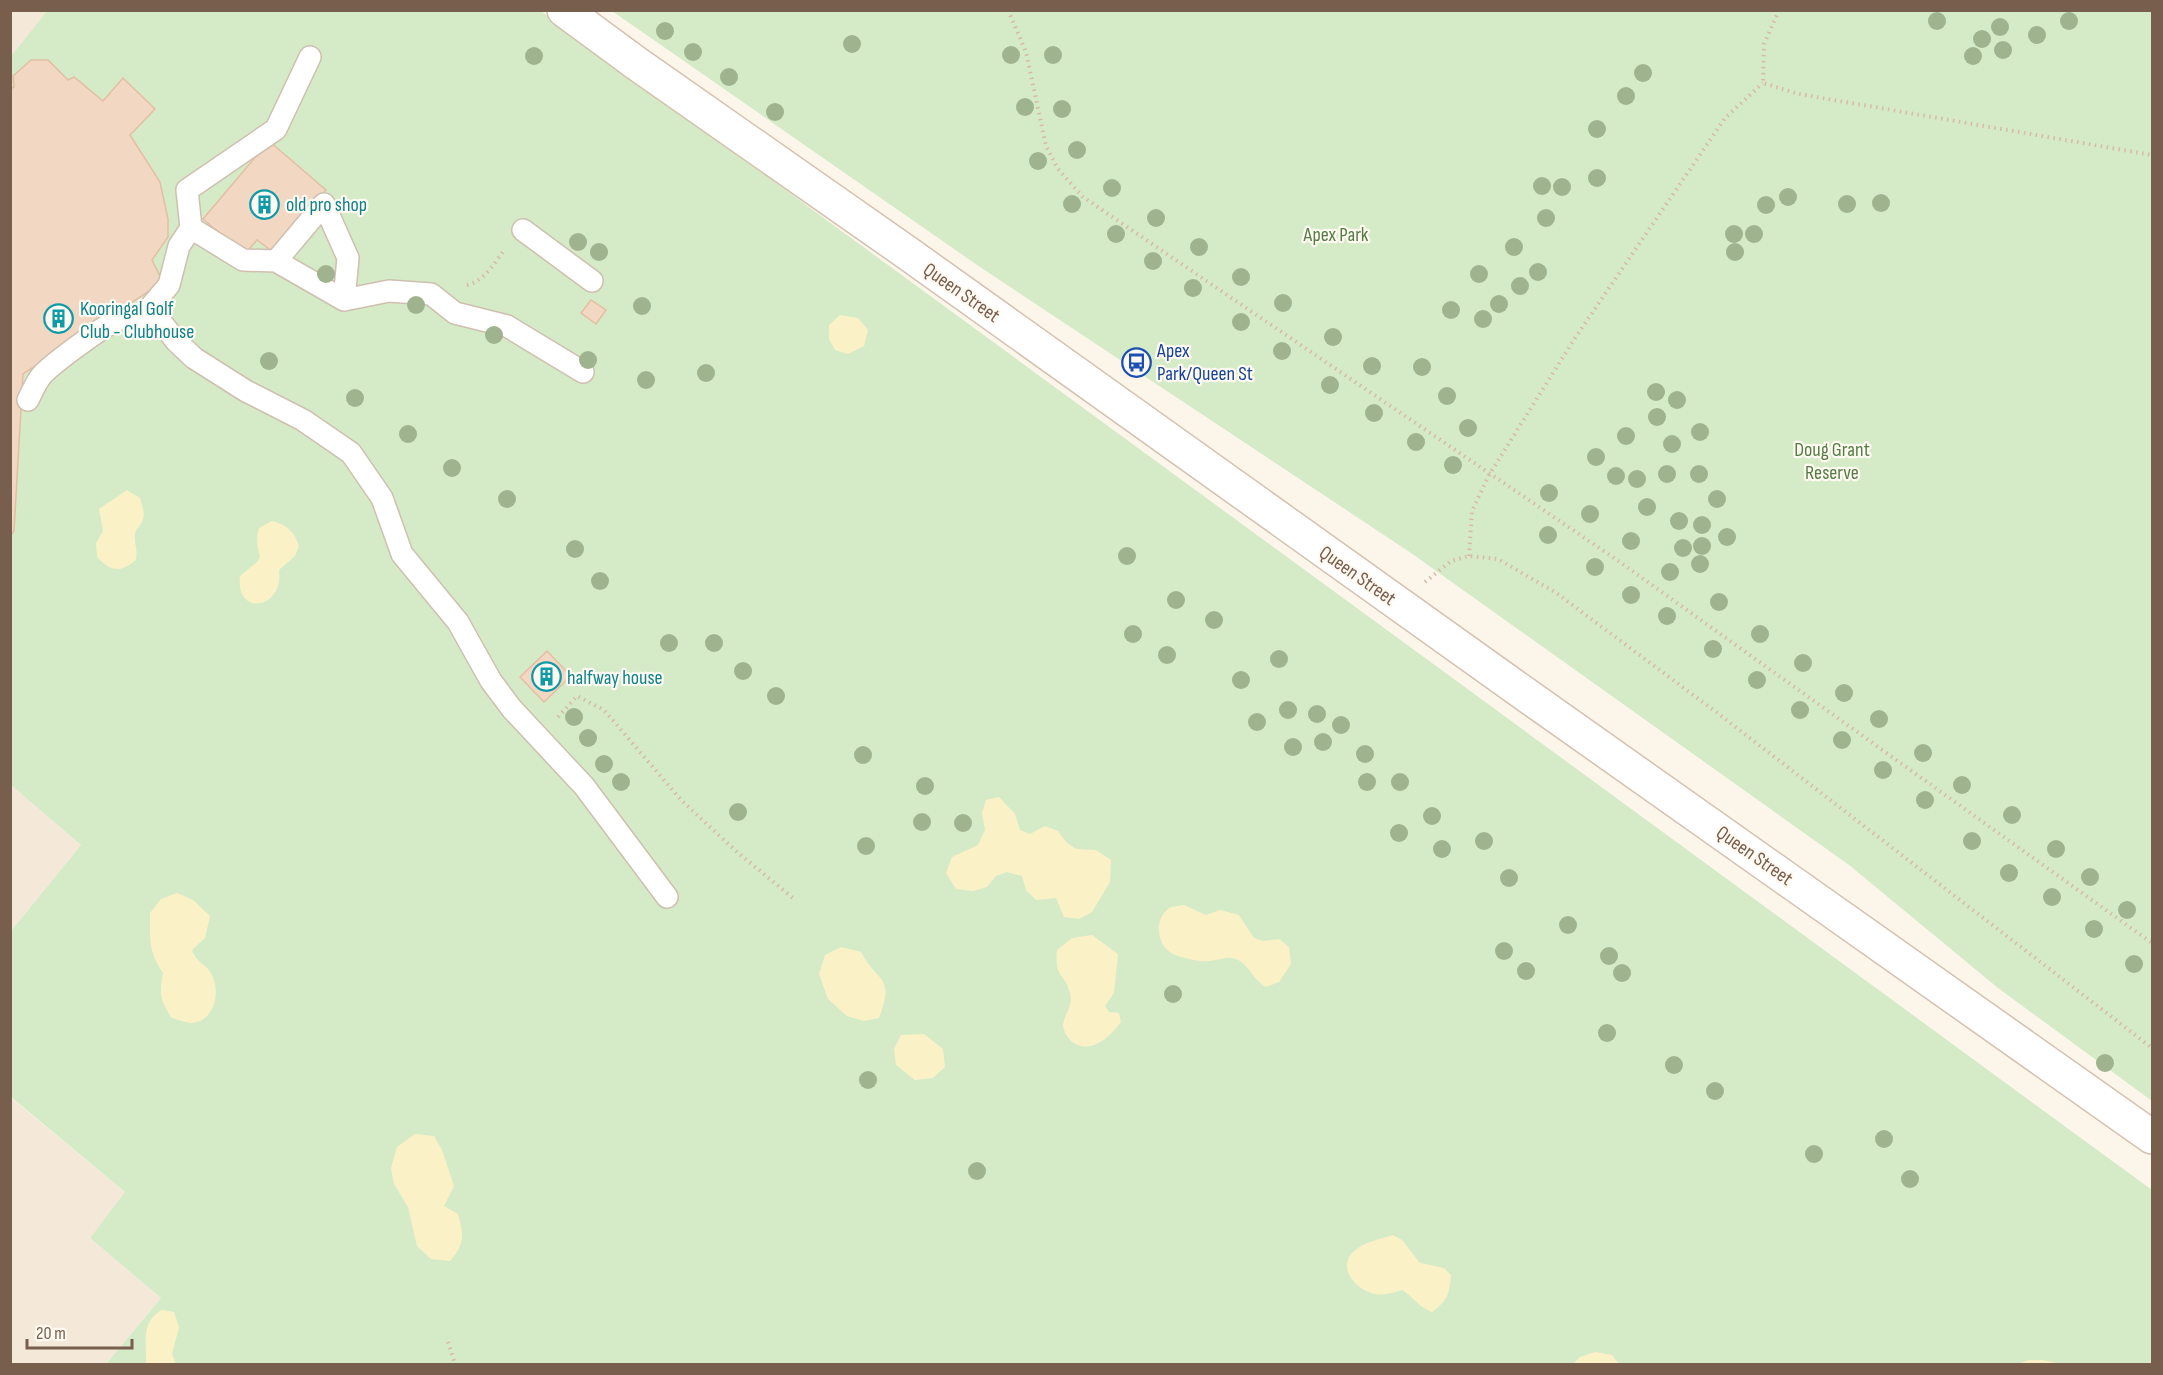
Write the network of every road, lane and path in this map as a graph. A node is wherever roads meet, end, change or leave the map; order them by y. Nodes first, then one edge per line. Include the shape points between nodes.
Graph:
1 (564, 10) edge
2 (1008, 10) edge
3 (1779, 10) edge
4 (310, 57) dead end
5 (1764, 83) junction
6 (2152, 155) edge
7 (191, 228) junction
8 (523, 230) joint
9 (276, 261) junction
10 (592, 281) dead end
11 (431, 294) junction
12 (344, 300) junction
13 (161, 322) junction
14 (583, 372) dead end
15 (28, 400) dead end
16 (1489, 475) junction
17 (1469, 556) junction
18 (1403, 607) junction
19 (542, 740) junction
20 (667, 897) dead end
21 (793, 898) dead end
22 (2152, 943) edge
23 (2152, 1048) edge
24 (2152, 1137) edge
25 (448, 1342) dead end
26 (455, 1365) edge

1 - 18 main road, Queen Street
2 - 16 path via 1026,52 1046,146 1058,169 1083,197
3 - 5 path via 1764,44
4 - 7 lane via 276,129 187,190
5 - 6 path via 1799,94
5 - 16 path via 1725,118 1575,339
7 - 9 lane via 243,260
7 - 13 lane via 179,246 170,285 152,305
8 - 10 lane
8 - 11 path via 518,231 490,270 472,284
9 - 12 lane
9 - 12 lane via 324,204 348,258
11 - 12 lane via 388,291
11 - 14 lane via 455,313 507,326
13 - 15 lane via 135,316 117,320 54,364 40,377
13 - 19 lane via 194,358 218,375 303,420 351,453 382,498 402,554 458,622 491,681 512,709
16 - 17 path via 1472,511
16 - 22 path via 1617,560
17 - 18 path via 1450,561
17 - 23 path via 1498,559 1523,572 1608,630
18 - 24 main road, Queen Street
19 - 20 lane via 584,786
19 - 21 path via 561,712 578,696 604,710 682,801
25 - 26 path

